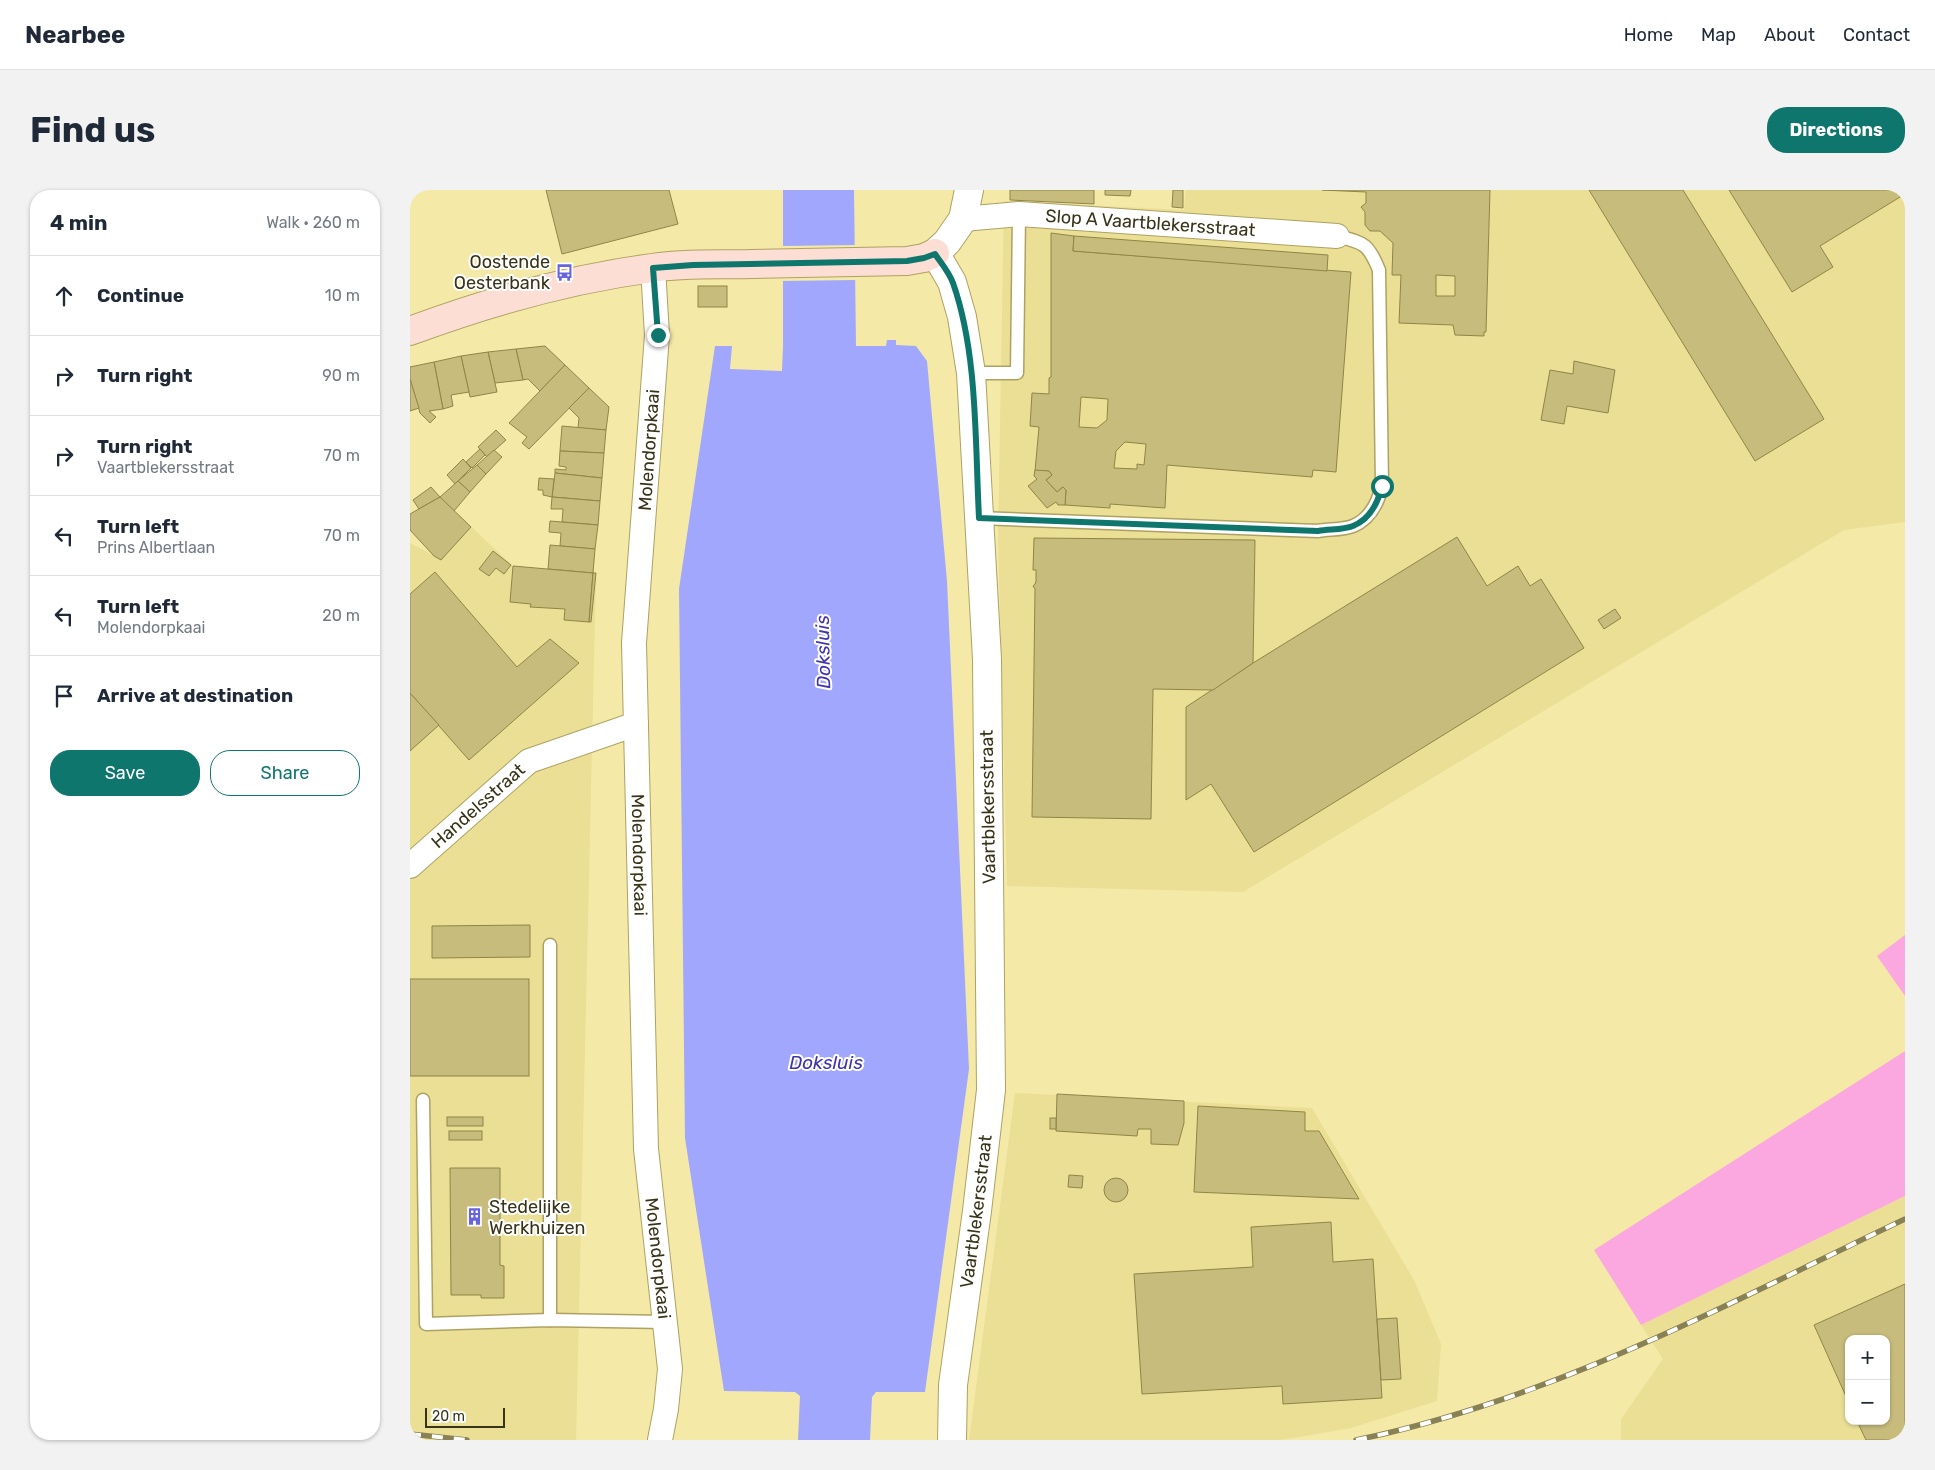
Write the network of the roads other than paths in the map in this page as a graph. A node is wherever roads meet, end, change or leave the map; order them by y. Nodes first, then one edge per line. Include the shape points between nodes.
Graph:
1 (969, 190) edge
2 (1019, 214) junction
3 (963, 219) junction
4 (1337, 236) joint
5 (935, 254) junction
6 (653, 268) junction
7 (410, 331) edge
8 (971, 373) junction
9 (979, 518) junction
10 (636, 724) junction
11 (410, 866) edge
12 (550, 945) dead end
13 (423, 1100) dead end
14 (550, 1320) junction
15 (665, 1322) junction
16 (660, 1440) edge
17 (952, 1440) edge

1 - 3 street
2 - 3 street, Slop A Vaartblekersstraat
2 - 4 street, Slop A Vaartblekersstraat
2 - 8 lane via 1017,373
3 - 5 street
4 - 9 lane via 1360,242 1372,251 1379,270 1382,486 1378,504 1368,515 1353,526 1318,531
5 - 6 main road via 907,261
5 - 8 street, Vaartblekersstraat via 952,282 962,317
6 - 7 main road via 590,278 527,294
6 - 10 street, Molendorpkaai via 658,335 634,643
8 - 9 street, Vaartblekersstraat
9 - 17 street, Vaartblekersstraat via 986,659 991,1090 953,1385
10 - 11 street, Handelsstraat via 529,761
10 - 15 street, Molendorpkaai via 646,1149
12 - 14 lane
13 - 14 lane via 426,1324
14 - 15 lane
15 - 16 street, Molendorpkaai via 670,1369

